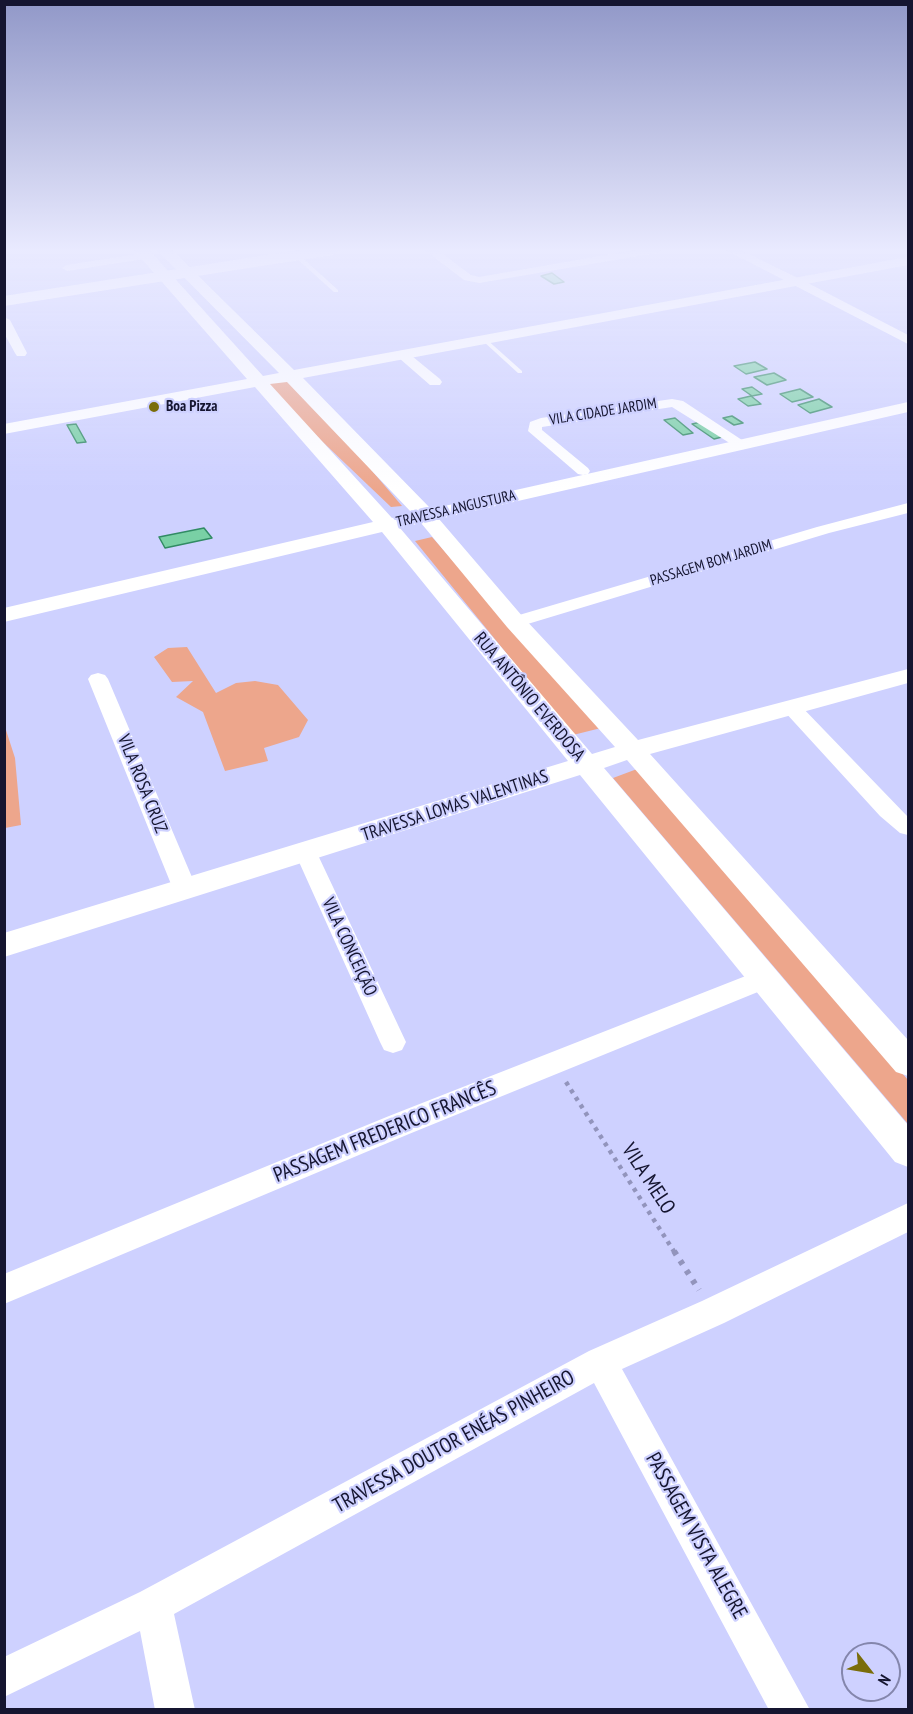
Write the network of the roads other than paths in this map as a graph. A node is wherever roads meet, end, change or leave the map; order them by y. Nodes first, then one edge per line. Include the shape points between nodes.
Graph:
1 (9, 330) edge
2 (217, 330) edge
3 (239, 330) edge
4 (522, 330) edge
5 (527, 330) edge
6 (890, 330) edge
7 (485, 340) junction
8 (909, 340) edge
9 (21, 353) dead end
10 (404, 355) junction
11 (520, 372) dead end
12 (288, 373) junction
13 (258, 379) junction
14 (435, 382) dead end
15 (909, 406) edge
16 (44, 418) junction
17 (4, 422) edge
18 (4, 429) edge
19 (741, 444) junction
20 (587, 475) junction
21 (909, 508) edge
22 (426, 516) junction
23 (387, 525) junction
24 (4, 615) edge
25 (515, 622) junction
26 (909, 676) edge
27 (98, 679) dead end
28 (791, 707) junction
29 (632, 750) junction
30 (585, 765) junction
31 (909, 828) edge
32 (306, 853) junction
33 (185, 889) junction
34 (4, 945) edge
35 (766, 978) junction
36 (393, 1042) dead end
37 (909, 1062) edge
38 (909, 1151) edge
39 (909, 1217) edge
40 (4, 1289) edge
41 (600, 1362) junction
42 (153, 1605) junction
43 (4, 1678) edge
44 (176, 1710) edge
45 (791, 1710) edge

1 - 9 street
2 - 13 street, RUA ANTÔNIO EVERDOSA
3 - 12 street, RUA ANTÔNIO EVERDOSA
4 - 12 street
5 - 7 street
6 - 8 street
7 - 10 street
7 - 11 lane
10 - 12 street
10 - 14 street
12 - 13 street
12 - 22 street, RUA ANTÔNIO EVERDOSA
13 - 16 street
13 - 23 street, RUA ANTÔNIO EVERDOSA
15 - 19 street, TRAVESSA ANGUSTURA
16 - 17 street
16 - 18 street
19 - 20 street, TRAVESSA ANGUSTURA
19 - 20 street, VILA CIDADE JARDIM via 672,403 535,425 535,431
20 - 22 street, TRAVESSA ANGUSTURA
21 - 25 street, PASSAGEM BOM JARDIM
22 - 23 street, TRAVESSA ANGUSTURA
22 - 25 street, RUA ANTÔNIO EVERDOSA
23 - 24 street, TRAVESSA ANGUSTURA
23 - 30 street, RUA ANTÔNIO EVERDOSA
25 - 29 street, RUA ANTÔNIO EVERDOSA
26 - 28 street, TRAVESSA LOMAS VALENTINAS
27 - 33 street, VILA ROSA CRUZ
28 - 29 street, TRAVESSA LOMAS VALENTINAS
28 - 31 street via 888,811
29 - 30 street, TRAVESSA LOMAS VALENTINAS
29 - 37 street, RUA ANTÔNIO EVERDOSA
30 - 32 street, TRAVESSA LOMAS VALENTINAS
30 - 35 street, RUA ANTÔNIO EVERDOSA
32 - 33 street, TRAVESSA LOMAS VALENTINAS
32 - 36 street, VILA CONCEIÇÃO
33 - 34 street, TRAVESSA LOMAS VALENTINAS
35 - 38 street, RUA ANTÔNIO EVERDOSA
35 - 40 street, PASSAGEM FREDERICO FRANCÊS
39 - 41 street, TRAVESSA DOUTOR ENÉAS PINHEIRO
41 - 42 street, TRAVESSA DOUTOR ENÉAS PINHEIRO
41 - 45 street, PASSAGEM VISTA ALEGRE
42 - 43 street, TRAVESSA DOUTOR ENÉAS PINHEIRO
42 - 44 street

